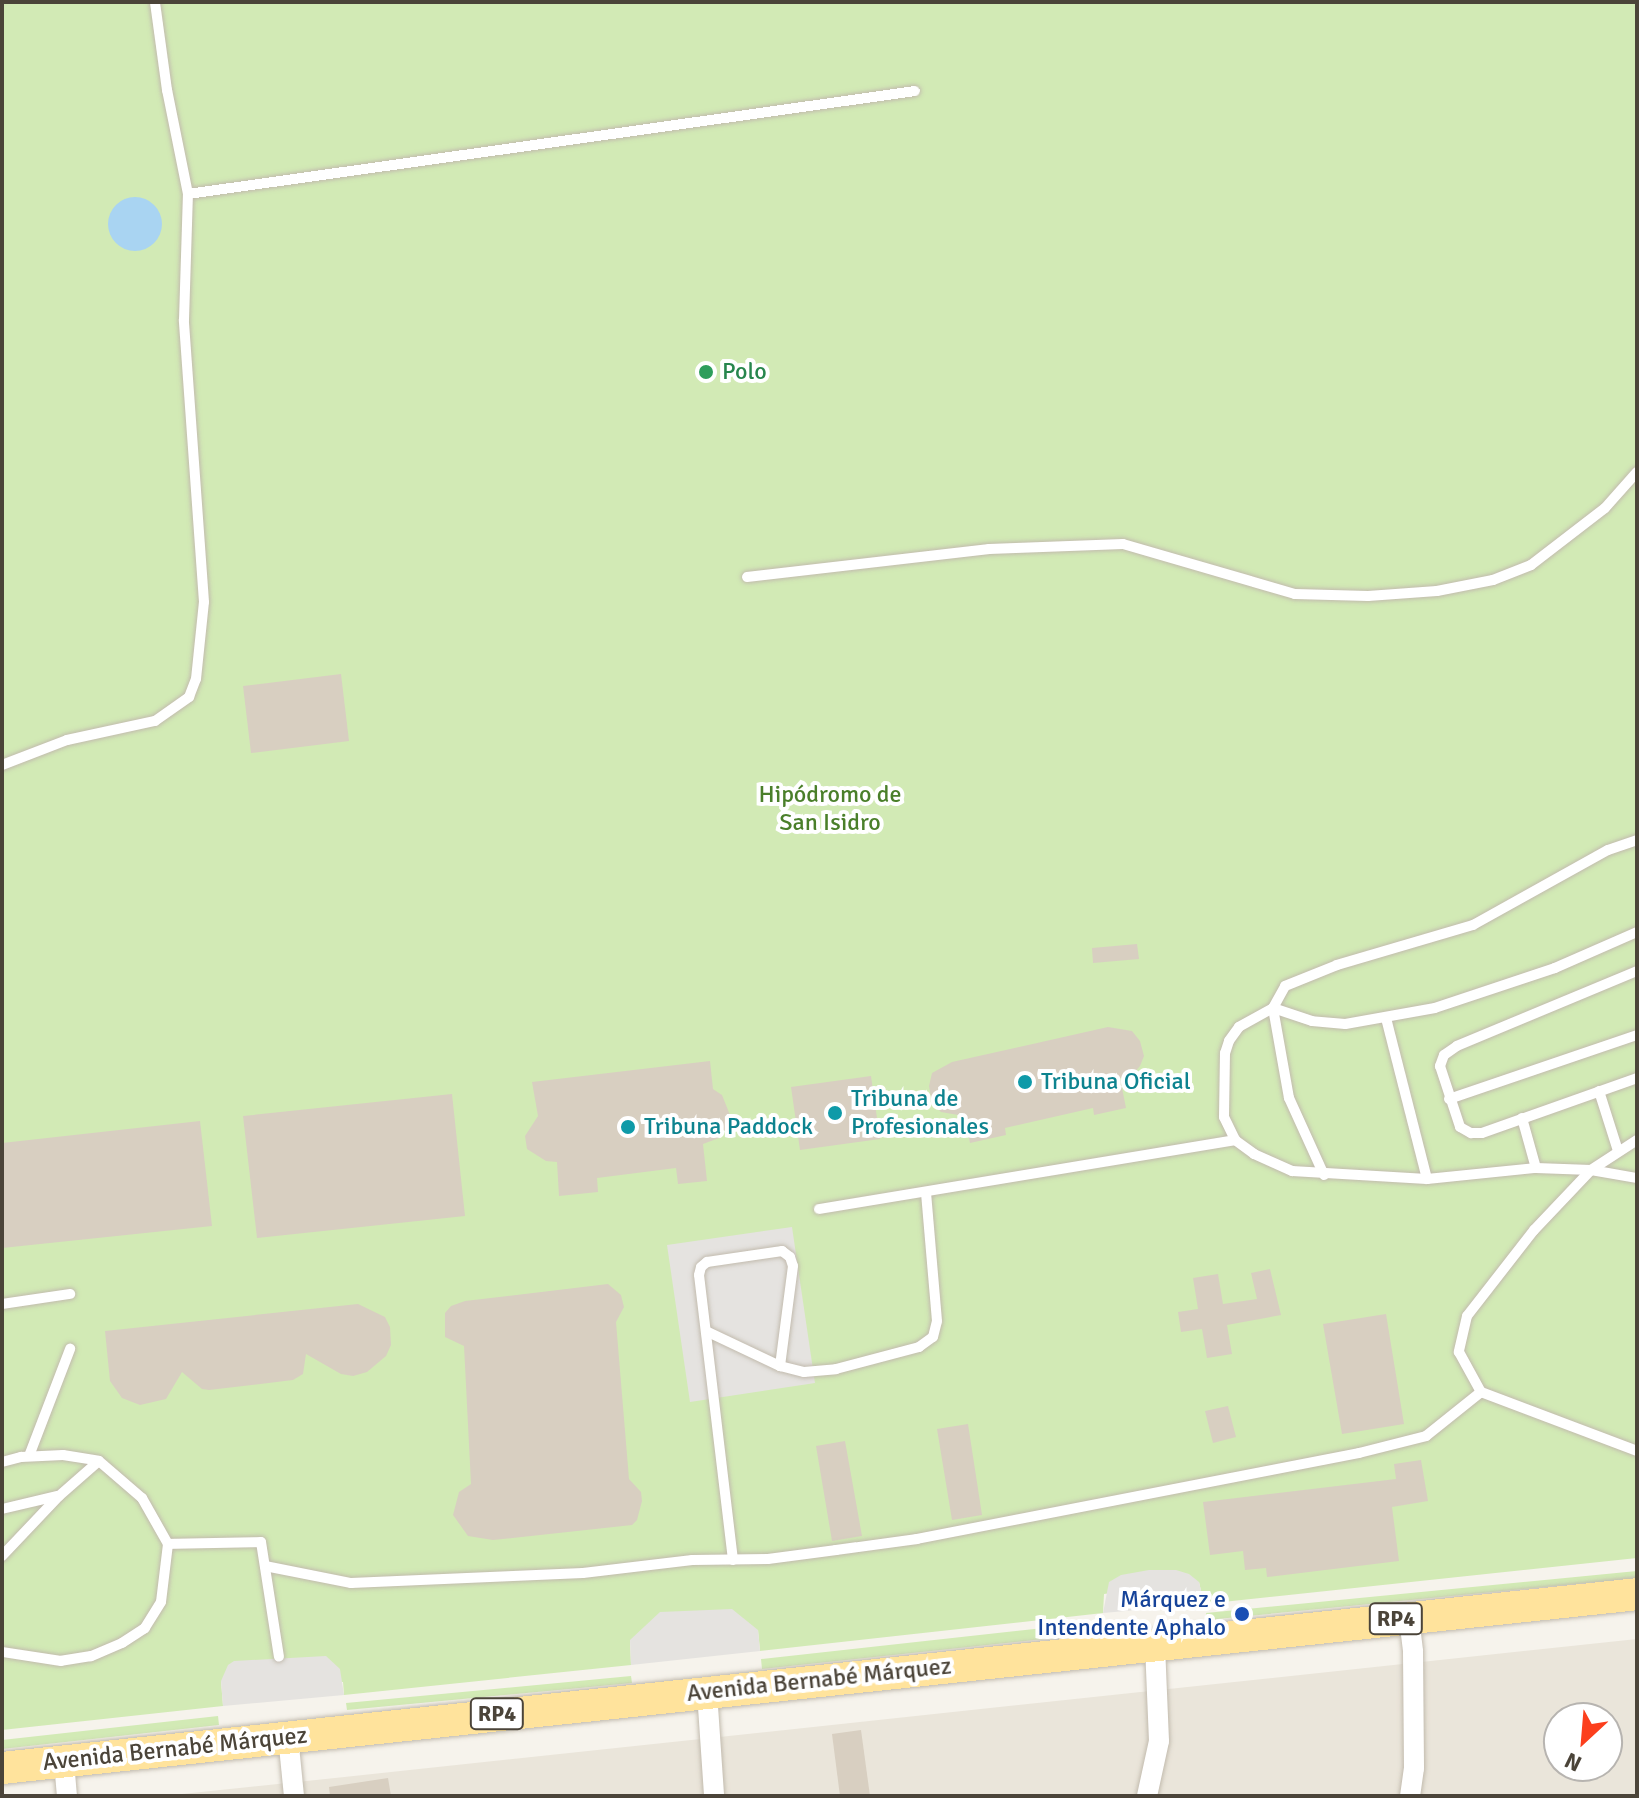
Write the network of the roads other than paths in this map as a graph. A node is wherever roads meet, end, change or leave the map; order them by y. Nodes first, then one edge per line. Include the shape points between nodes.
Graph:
1 (155, 2) edge
2 (915, 91) dead end
3 (188, 194) junction
4 (1637, 472) edge
5 (747, 577) dead end
6 (2, 765) edge
7 (1637, 840) edge
8 (1637, 932) edge
9 (1637, 971) edge
10 (1273, 1008) junction
11 (1386, 1018) junction
12 (1637, 1035) edge
13 (1637, 1078) edge
14 (1599, 1091) junction
15 (1449, 1099) junction
16 (1522, 1118) junction
17 (1235, 1140) junction
18 (1637, 1140) edge
19 (1618, 1151) junction
20 (1536, 1168) junction
21 (1591, 1170) junction
22 (1324, 1175) junction
23 (1637, 1178) edge
24 (1427, 1179) junction
25 (926, 1192) junction
26 (819, 1209) dead end
27 (70, 1294) dead end
28 (2, 1304) edge
29 (708, 1332) junction
30 (70, 1349) dead end
31 (780, 1366) junction
32 (1481, 1392) junction
33 (1637, 1451) edge
34 (29, 1456) junction
35 (99, 1461) junction
36 (2, 1462) edge
37 (59, 1496) junction
38 (2, 1509) edge
39 (168, 1544) junction
40 (2, 1556) edge
41 (733, 1560) junction
42 (265, 1566) junction
43 (1637, 1594) edge
44 (1409, 1618) junction
45 (1155, 1645) junction
46 (2, 1652) edge
47 (279, 1657) dead end
48 (707, 1692) junction
49 (288, 1736) junction
50 (64, 1762) junction
51 (2, 1768) edge
52 (67, 1796) edge
53 (294, 1796) edge
54 (714, 1796) edge
55 (1147, 1796) edge
56 (1410, 1796) edge

1 - 3 lane
2 - 3 lane
3 - 6 lane via 184,320 204,602 196,679 189,697 155,721 67,740
4 - 5 lane via 1605,508 1531,565 1493,580 1437,591 1295,594 1123,544 989,549
7 - 10 lane via 1608,850 1473,925 1285,986
8 - 11 lane via 1540,973 1435,1008
9 - 15 lane via 1444,1055 1440,1066
10 - 11 lane via 1312,1021 1345,1024
10 - 17 lane via 1239,1027 1225,1053 1224,1117
10 - 22 lane via 1289,1098
11 - 24 lane
12 - 15 lane
13 - 14 lane
14 - 16 lane
14 - 19 lane
15 - 16 lane via 1460,1127 1471,1133
16 - 20 lane
17 - 22 lane via 1292,1171
17 - 25 lane
18 - 19 lane
19 - 21 lane
20 - 21 lane
20 - 24 lane
21 - 23 lane
21 - 32 lane via 1534,1230 1467,1316 1459,1352
22 - 24 lane
25 - 26 lane
25 - 31 lane via 937,1321 933,1337 919,1347 836,1369 804,1372
27 - 28 lane
29 - 31 lane
29 - 31 lane via 701,1267 782,1251 793,1266
29 - 41 lane
30 - 34 lane
32 - 33 lane
32 - 41 lane via 1426,1436 1359,1453 917,1539
34 - 35 lane
34 - 36 lane
35 - 37 lane
35 - 39 lane via 142,1498
37 - 38 lane
37 - 40 lane
39 - 42 lane via 261,1542
39 - 46 lane via 161,1602 145,1628 122,1643 61,1661
41 - 42 lane via 351,1583
42 - 47 lane
43 - 44 main road, Avenida Bernabé Márquez / RP4
44 - 45 main road, Avenida Bernabé Márquez / RP4
44 - 56 street via 1414,1768
45 - 48 main road, Avenida Bernabé Márquez / RP4
45 - 55 street via 1159,1741
48 - 49 main road, Avenida Bernabé Márquez / RP4
48 - 54 street
49 - 50 main road, Avenida Bernabé Márquez / RP4
49 - 53 street
50 - 51 main road, Avenida Bernabé Márquez / RP4
50 - 52 street

